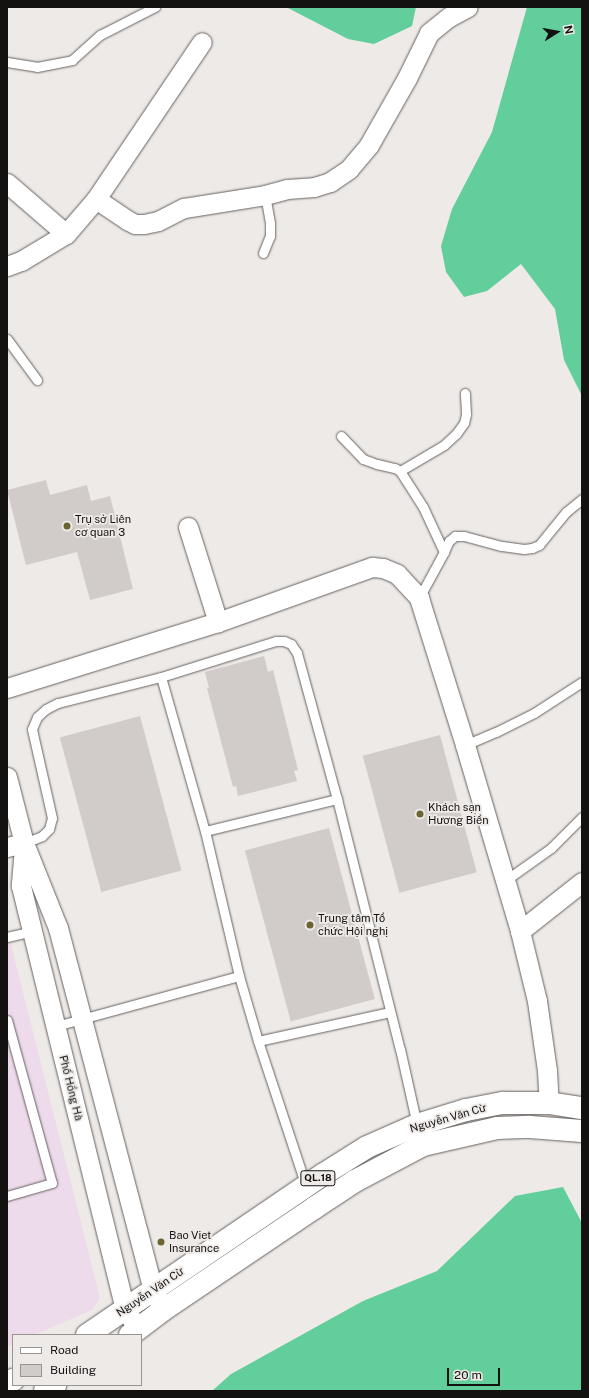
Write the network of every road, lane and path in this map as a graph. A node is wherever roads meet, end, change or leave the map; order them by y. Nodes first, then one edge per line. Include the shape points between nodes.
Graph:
1 (155, 7) edge
2 (468, 7) edge
3 (202, 42) dead end
4 (7, 62) edge
5 (7, 183) edge
6 (265, 195) junction
7 (96, 199) junction
8 (66, 234) junction
9 (263, 252) dead end
10 (7, 266) edge
11 (7, 339) edge
12 (37, 380) dead end
13 (465, 393) dead end
14 (341, 436) dead end
15 (400, 472) junction
16 (582, 499) edge
17 (188, 527) dead end
18 (444, 552) junction
19 (419, 598) junction
20 (218, 622) junction
21 (161, 676) junction
22 (582, 682) edge
23 (7, 688) edge
24 (465, 745) junction
25 (7, 777) edge
26 (337, 799) junction
27 (582, 817) edge
28 (205, 831) junction
29 (16, 845) edge
30 (506, 880) junction
31 (582, 882) edge
32 (32, 931) junction
33 (520, 931) junction
34 (7, 937) edge
35 (239, 976) junction
36 (390, 1012) junction
37 (81, 1018) junction
38 (7, 1020) edge
39 (56, 1026) junction
40 (258, 1041) junction
41 (549, 1103) junction
42 (582, 1108) edge
43 (582, 1131) edge
44 (420, 1135) junction
45 (306, 1186) junction
46 (7, 1196) edge
47 (153, 1290) junction
48 (125, 1309) junction
49 (163, 1310) junction
50 (134, 1332) edge
51 (88, 1334) edge

1 - 4 lane via 100,35 72,60 37,67
2 - 6 street via 449,17 429,33 407,78 368,145 349,169 325,184
3 - 7 street
5 - 8 street
6 - 7 street via 184,208 158,221 144,224 134,224
6 - 9 lane via 270,236
7 - 8 street
8 - 10 street via 21,261
11 - 12 lane
13 - 15 lane via 466,414 464,423 456,434 444,445
14 - 15 lane via 363,459 395,468
15 - 18 lane via 420,501
16 - 18 lane via 566,512 539,545 532,548 502,546 455,536 449,541
17 - 20 street
18 - 19 lane
19 - 20 street via 397,574 383,568 372,567
19 - 24 street
20 - 23 street
21 - 26 lane via 276,641 284,640 291,644 297,653
21 - 28 lane
21 - 29 lane via 58,703 37,717 32,729 52,818 49,829 42,836
22 - 24 lane via 534,713
24 - 30 street
25 - 29 street, Phố Hồng Hà
26 - 28 lane
26 - 36 lane
27 - 30 lane via 551,848
28 - 35 lane
29 - 32 street, Phố Hồng Hà via 21,886
29 - 37 street, Phố Hồng Hà via 58,928
30 - 33 street
31 - 33 street
32 - 34 lane
32 - 39 street, Phố Hồng Hà
33 - 41 street via 537,1001
35 - 37 lane
35 - 40 lane
36 - 40 lane
36 - 44 lane
37 - 39 lane
37 - 47 street, Phố Hồng Hà
38 - 46 lane via 52,1183
39 - 48 street, Phố Hồng Hà
40 - 45 lane
41 - 42 main road, Nguyễn Văn Cừ / QL.18
41 - 44 main road, Nguyễn Văn Cừ / QL.18 via 503,1103 466,1110
43 - 44 main road, Nguyễn Văn Cừ / QL.18 via 530,1127
44 - 45 main road, Nguyễn Văn Cừ / QL.18 via 366,1147
44 - 49 main road, Nguyễn Văn Cừ / QL.18
45 - 47 main road, Nguyễn Văn Cừ / QL.18
47 - 48 main road, Nguyễn Văn Cừ / QL.18
47 - 49 street, Phố Hồng Hà
48 - 50 street, Phố Hồng Hà
48 - 51 main road, Nguyễn Văn Cừ / QL.18
49 - 50 main road, Nguyễn Văn Cừ / QL.18

